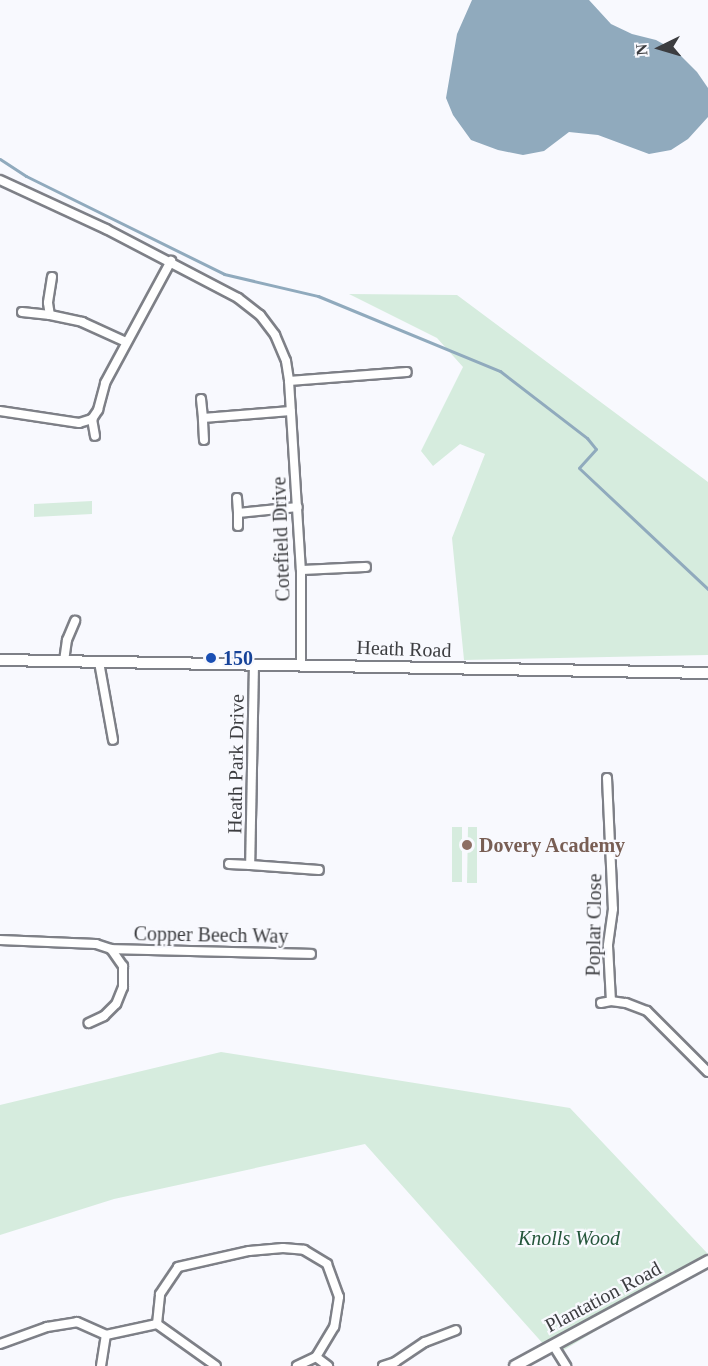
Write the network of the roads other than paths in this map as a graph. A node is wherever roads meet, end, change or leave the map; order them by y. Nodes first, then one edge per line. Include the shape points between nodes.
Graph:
1 (0, 180) edge
2 (171, 261) junction
3 (52, 277) dead end
4 (22, 312) dead end
5 (50, 315) junction
6 (126, 342) junction
7 (407, 372) dead end
8 (289, 381) junction
9 (201, 399) dead end
10 (0, 411) edge
11 (291, 411) junction
12 (203, 418) junction
13 (92, 419) junction
14 (95, 436) dead end
15 (204, 440) dead end
16 (237, 498) dead end
17 (298, 507) junction
18 (238, 513) junction
19 (238, 526) dead end
20 (366, 567) dead end
21 (301, 570) junction
22 (75, 621) dead end
23 (0, 660) edge
24 (64, 661) junction
25 (99, 662) junction
26 (254, 664) junction
27 (301, 665) junction
28 (708, 673) edge
29 (113, 740) dead end
30 (607, 778) dead end
31 (229, 864) dead end
32 (250, 865) junction
33 (319, 870) dead end
34 (0, 940) edge
35 (111, 949) junction
36 (311, 954) dead end
37 (611, 1001) junction
38 (601, 1003) dead end
39 (88, 1023) dead end
40 (708, 1072) edge
41 (708, 1261) edge
42 (157, 1324) junction
43 (456, 1330) dead end
44 (106, 1335) junction
45 (0, 1344) edge
46 (553, 1345) junction
47 (316, 1357) junction
48 (101, 1366) edge
49 (216, 1366) edge
50 (297, 1366) edge
51 (328, 1366) edge
52 (383, 1366) edge
53 (515, 1366) edge
54 (566, 1366) edge

1 - 2 street, Cotefield Drive
2 - 6 street
2 - 8 street, Cotefield Drive via 238,298 260,315 275,335
3 - 5 street
4 - 5 street
5 - 6 street via 82,322
6 - 13 street
7 - 8 street
8 - 11 street, Cotefield Drive
9 - 12 street
10 - 13 street via 79,423
11 - 12 street
11 - 17 street, Cotefield Drive
12 - 15 street
13 - 14 street
16 - 18 street
17 - 18 street
17 - 21 street, Cotefield Drive
18 - 19 street
20 - 21 street
21 - 27 street, Cotefield Drive
22 - 24 street
23 - 24 street, Heath Road
24 - 25 street, Heath Road
25 - 26 street, Heath Road
25 - 29 street
26 - 27 street, Heath Road
26 - 32 street, Heath Park Drive
27 - 28 street, Heath Road
30 - 37 street, Poplar Close via 613,909 608,946
31 - 32 street
32 - 33 street
34 - 35 street, Copper Beech Way via 96,944
35 - 36 street, Copper Beech Way
35 - 39 street, Copper Beech Way via 123,966 123,987 116,1004 104,1016
37 - 38 street, Poplar Close
37 - 40 street, Poplar Close via 647,1011
41 - 46 street, Plantation Road
42 - 44 street
42 - 47 street via 160,1293 178,1267 249,1251 304,1250 327,1264 339,1297 334,1327
42 - 49 street
43 - 52 street
44 - 45 street via 77,1322 47,1327
44 - 48 street
46 - 53 street, Plantation Road
46 - 54 street
47 - 50 street
47 - 51 street

